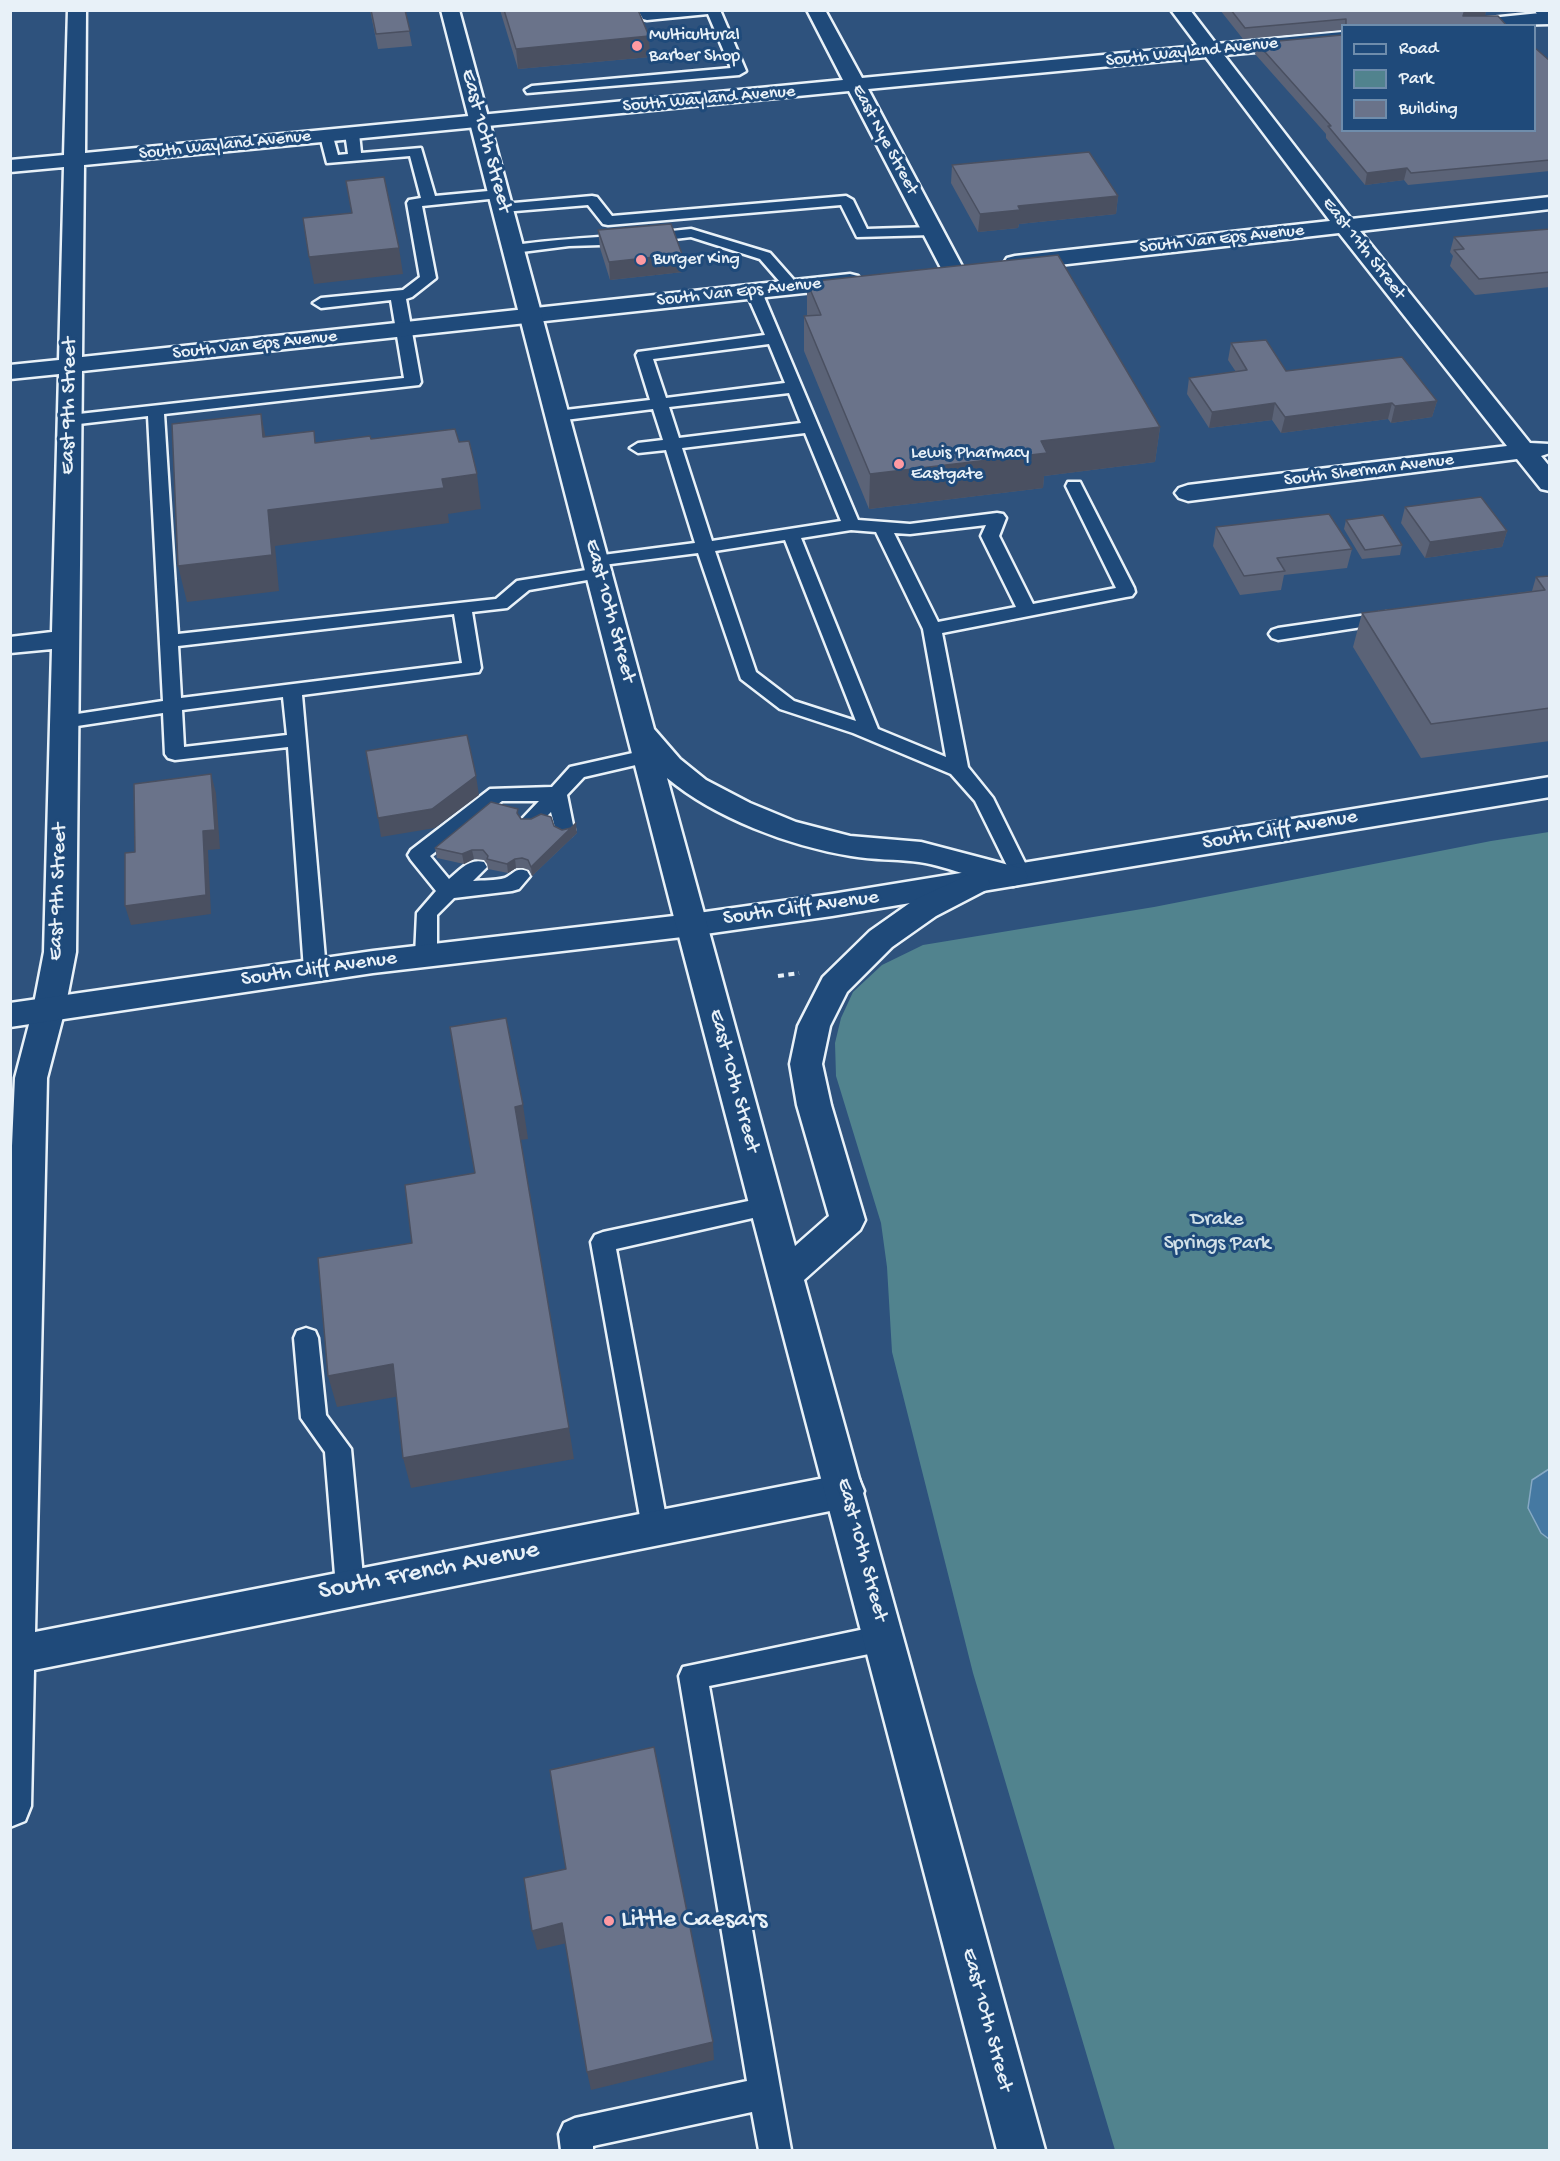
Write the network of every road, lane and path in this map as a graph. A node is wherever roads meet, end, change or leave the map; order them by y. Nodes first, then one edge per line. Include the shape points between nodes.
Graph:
1 (77, 10) edge
2 (450, 10) edge
3 (644, 10) edge
4 (711, 10) edge
5 (816, 10) edge
6 (1180, 10) edge
7 (1543, 10) edge
8 (1550, 17) edge
9 (1489, 24) edge
10 (1341, 38) edge
11 (1212, 51) junction
12 (722, 72) junction
13 (855, 86) junction
14 (561, 88) junction
15 (532, 90) dead end
16 (734, 97) junction
17 (570, 113) junction
18 (481, 121) junction
19 (395, 129) junction
20 (352, 133) junction
21 (327, 136) junction
22 (398, 153) junction
23 (355, 158) junction
24 (75, 160) junction
25 (10, 166) edge
26 (501, 201) junction
27 (429, 202) junction
28 (1550, 203) edge
29 (1345, 226) junction
30 (932, 231) junction
31 (514, 249) junction
32 (953, 270) junction
33 (930, 272) edge
34 (872, 279) edge
35 (792, 287) junction
36 (754, 292) junction
37 (398, 294) junction
38 (321, 303) dead end
39 (531, 316) junction
40 (405, 330) junction
41 (774, 339) junction
42 (71, 366) junction
43 (10, 372) edge
44 (795, 387) junction
45 (661, 404) junction
46 (156, 411) junction
47 (557, 416) junction
48 (70, 420) junction
49 (811, 427) junction
50 (673, 444) junction
51 (638, 448) dead end
52 (1550, 448) edge
53 (1524, 452) junction
54 (1550, 484) edge
55 (1074, 486) dead end
56 (1188, 493) dead end
57 (851, 525) junction
58 (884, 528) junction
59 (791, 534) junction
60 (705, 547) junction
61 (597, 567) junction
62 (462, 608) junction
63 (1027, 611) junction
64 (1408, 615) edge
65 (932, 629) junction
66 (1278, 634) dead end
67 (65, 639) junction
68 (170, 641) junction
69 (10, 645) edge
70 (292, 691) junction
71 (173, 705) junction
72 (64, 722) junction
73 (870, 733) junction
74 (297, 740) junction
75 (643, 744) junction
76 (958, 769) junction
77 (1550, 787) edge
78 (557, 794) junction
79 (530, 821) edge
80 (564, 830) edge
81 (477, 867) dead end
82 (1017, 875) junction
83 (520, 876) dead end
84 (975, 883) junction
85 (448, 891) junction
86 (691, 925) junction
87 (426, 956) junction
88 (315, 970) junction
89 (800, 973) dead end
90 (778, 976) dead end
91 (49, 1009) junction
92 (10, 1015) edge
93 (20, 1134) edge
94 (767, 1206) junction
95 (786, 1275) junction
96 (306, 1338) dead end
97 (15, 1405) edge
98 (845, 1491) junction
99 (655, 1528) junction
100 (350, 1587) junction
101 (884, 1638) junction
102 (12, 1656) edge
103 (10, 1806) edge
104 (765, 2094) junction
105 (577, 2151) edge
106 (775, 2151) edge
107 (1021, 2151) edge

1 - 24 street, East 9th Street
2 - 18 street, East 10th Street
3 - 4 lane via 646,16
4 - 12 lane via 739,71
5 - 13 street, East Nye Street
6 - 11 street, East 11th Street
7 - 8 street
8 - 9 street
10 - 11 street, South Wayland Avenue
11 - 13 street, South Wayland Avenue
11 - 29 street, East 11th Street
12 - 14 lane
12 - 16 lane
13 - 16 street, South Wayland Avenue
13 - 30 street, East Nye Street
14 - 15 lane
14 - 17 lane
16 - 17 street, South Wayland Avenue
17 - 18 street, South Wayland Avenue
18 - 19 street, South Wayland Avenue
18 - 26 street, East 10th Street
19 - 20 street, South Wayland Avenue
19 - 22 lane
20 - 21 street, South Wayland Avenue
20 - 23 lane
21 - 23 lane via 332,160
21 - 24 street, South Wayland Avenue
22 - 23 lane
22 - 27 lane via 417,151
24 - 25 street, South Wayland Avenue
24 - 42 street, East 9th Street
26 - 27 lane
26 - 30 lane via 592,200 608,221 846,200 862,234
26 - 31 street, East 10th Street
27 - 37 lane via 414,203 428,278 407,294
28 - 29 street, South Van Eps Avenue
29 - 32 street, South Van Eps Avenue
29 - 53 street, East 11th Street
30 - 32 street, East Nye Street
31 - 35 lane via 691,233 765,256
31 - 39 street, East 10th Street
32 - 33 street, South Van Eps Avenue
34 - 35 street, South Van Eps Avenue
35 - 36 street, South Van Eps Avenue
36 - 39 street, South Van Eps Avenue
36 - 41 lane
37 - 38 lane
37 - 40 lane
39 - 40 street, South Van Eps Avenue
39 - 47 street, East 10th Street
40 - 42 street, South Van Eps Avenue
40 - 46 lane via 413,382
41 - 44 lane
41 - 45 lane via 644,355
42 - 43 street, South Van Eps Avenue
42 - 48 street, East 9th Street
44 - 45 lane
44 - 49 lane
45 - 47 lane
45 - 50 lane
46 - 48 lane
46 - 68 lane
47 - 61 street, East 10th Street
48 - 67 street, East 9th Street
49 - 50 lane
49 - 57 lane
50 - 51 lane
50 - 60 lane
52 - 53 street, South Sherman Avenue
53 - 54 street, East 11th Street
53 - 56 street, South Sherman Avenue
55 - 63 lane via 1126,592
57 - 58 lane
57 - 59 lane
58 - 63 lane via 910,529 997,518 990,536
58 - 65 lane
59 - 60 lane
59 - 73 lane
60 - 61 lane
60 - 73 lane via 748,675 787,705
61 - 62 lane via 523,585 501,604
61 - 75 street, East 10th Street
62 - 68 lane
62 - 70 lane via 472,668
63 - 65 lane
64 - 66 lane
65 - 76 lane
67 - 69 street
67 - 72 street, East 9th Street
68 - 71 lane
70 - 71 lane
70 - 74 lane
71 - 72 lane
71 - 74 lane via 175,754
72 - 91 street, East 9th Street via 60,952
73 - 76 lane
74 - 88 lane
75 - 78 lane via 577,772
75 - 82 street via 696,787 787,830 850,846 921,852
75 - 86 street, East 10th Street
76 - 82 lane via 983,798
77 - 82 street, South Cliff Avenue
78 - 79 lane
78 - 80 lane
78 - 85 lane via 497,794 418,855
81 - 85 lane
82 - 84 street, South Cliff Avenue
83 - 85 lane via 512,884
84 - 86 street, South Cliff Avenue
84 - 95 street via 925,908 881,939 834,985 814,1026 806,1064 848,1220
85 - 87 lane via 427,914
86 - 87 street, South Cliff Avenue
86 - 94 street, East 10th Street
87 - 88 street, South Cliff Avenue
88 - 91 street, South Cliff Avenue
89 - 90 path
91 - 92 street, South Cliff Avenue
91 - 93 street, East 9th Street
93 - 97 street, East 9th Street
94 - 95 street, East 10th Street
94 - 99 lane via 603,1242
95 - 98 street, East 10th Street
96 - 100 lane via 314,1418 338,1449
97 - 102 street, East 9th Street
98 - 99 street, South French Avenue
98 - 101 street, East 10th Street
99 - 100 street, South French Avenue
100 - 102 street, South French Avenue
101 - 104 lane via 693,1677
101 - 107 street, East 10th Street
102 - 103 street, East 9th Street
104 - 105 lane via 574,2134
104 - 106 lane

